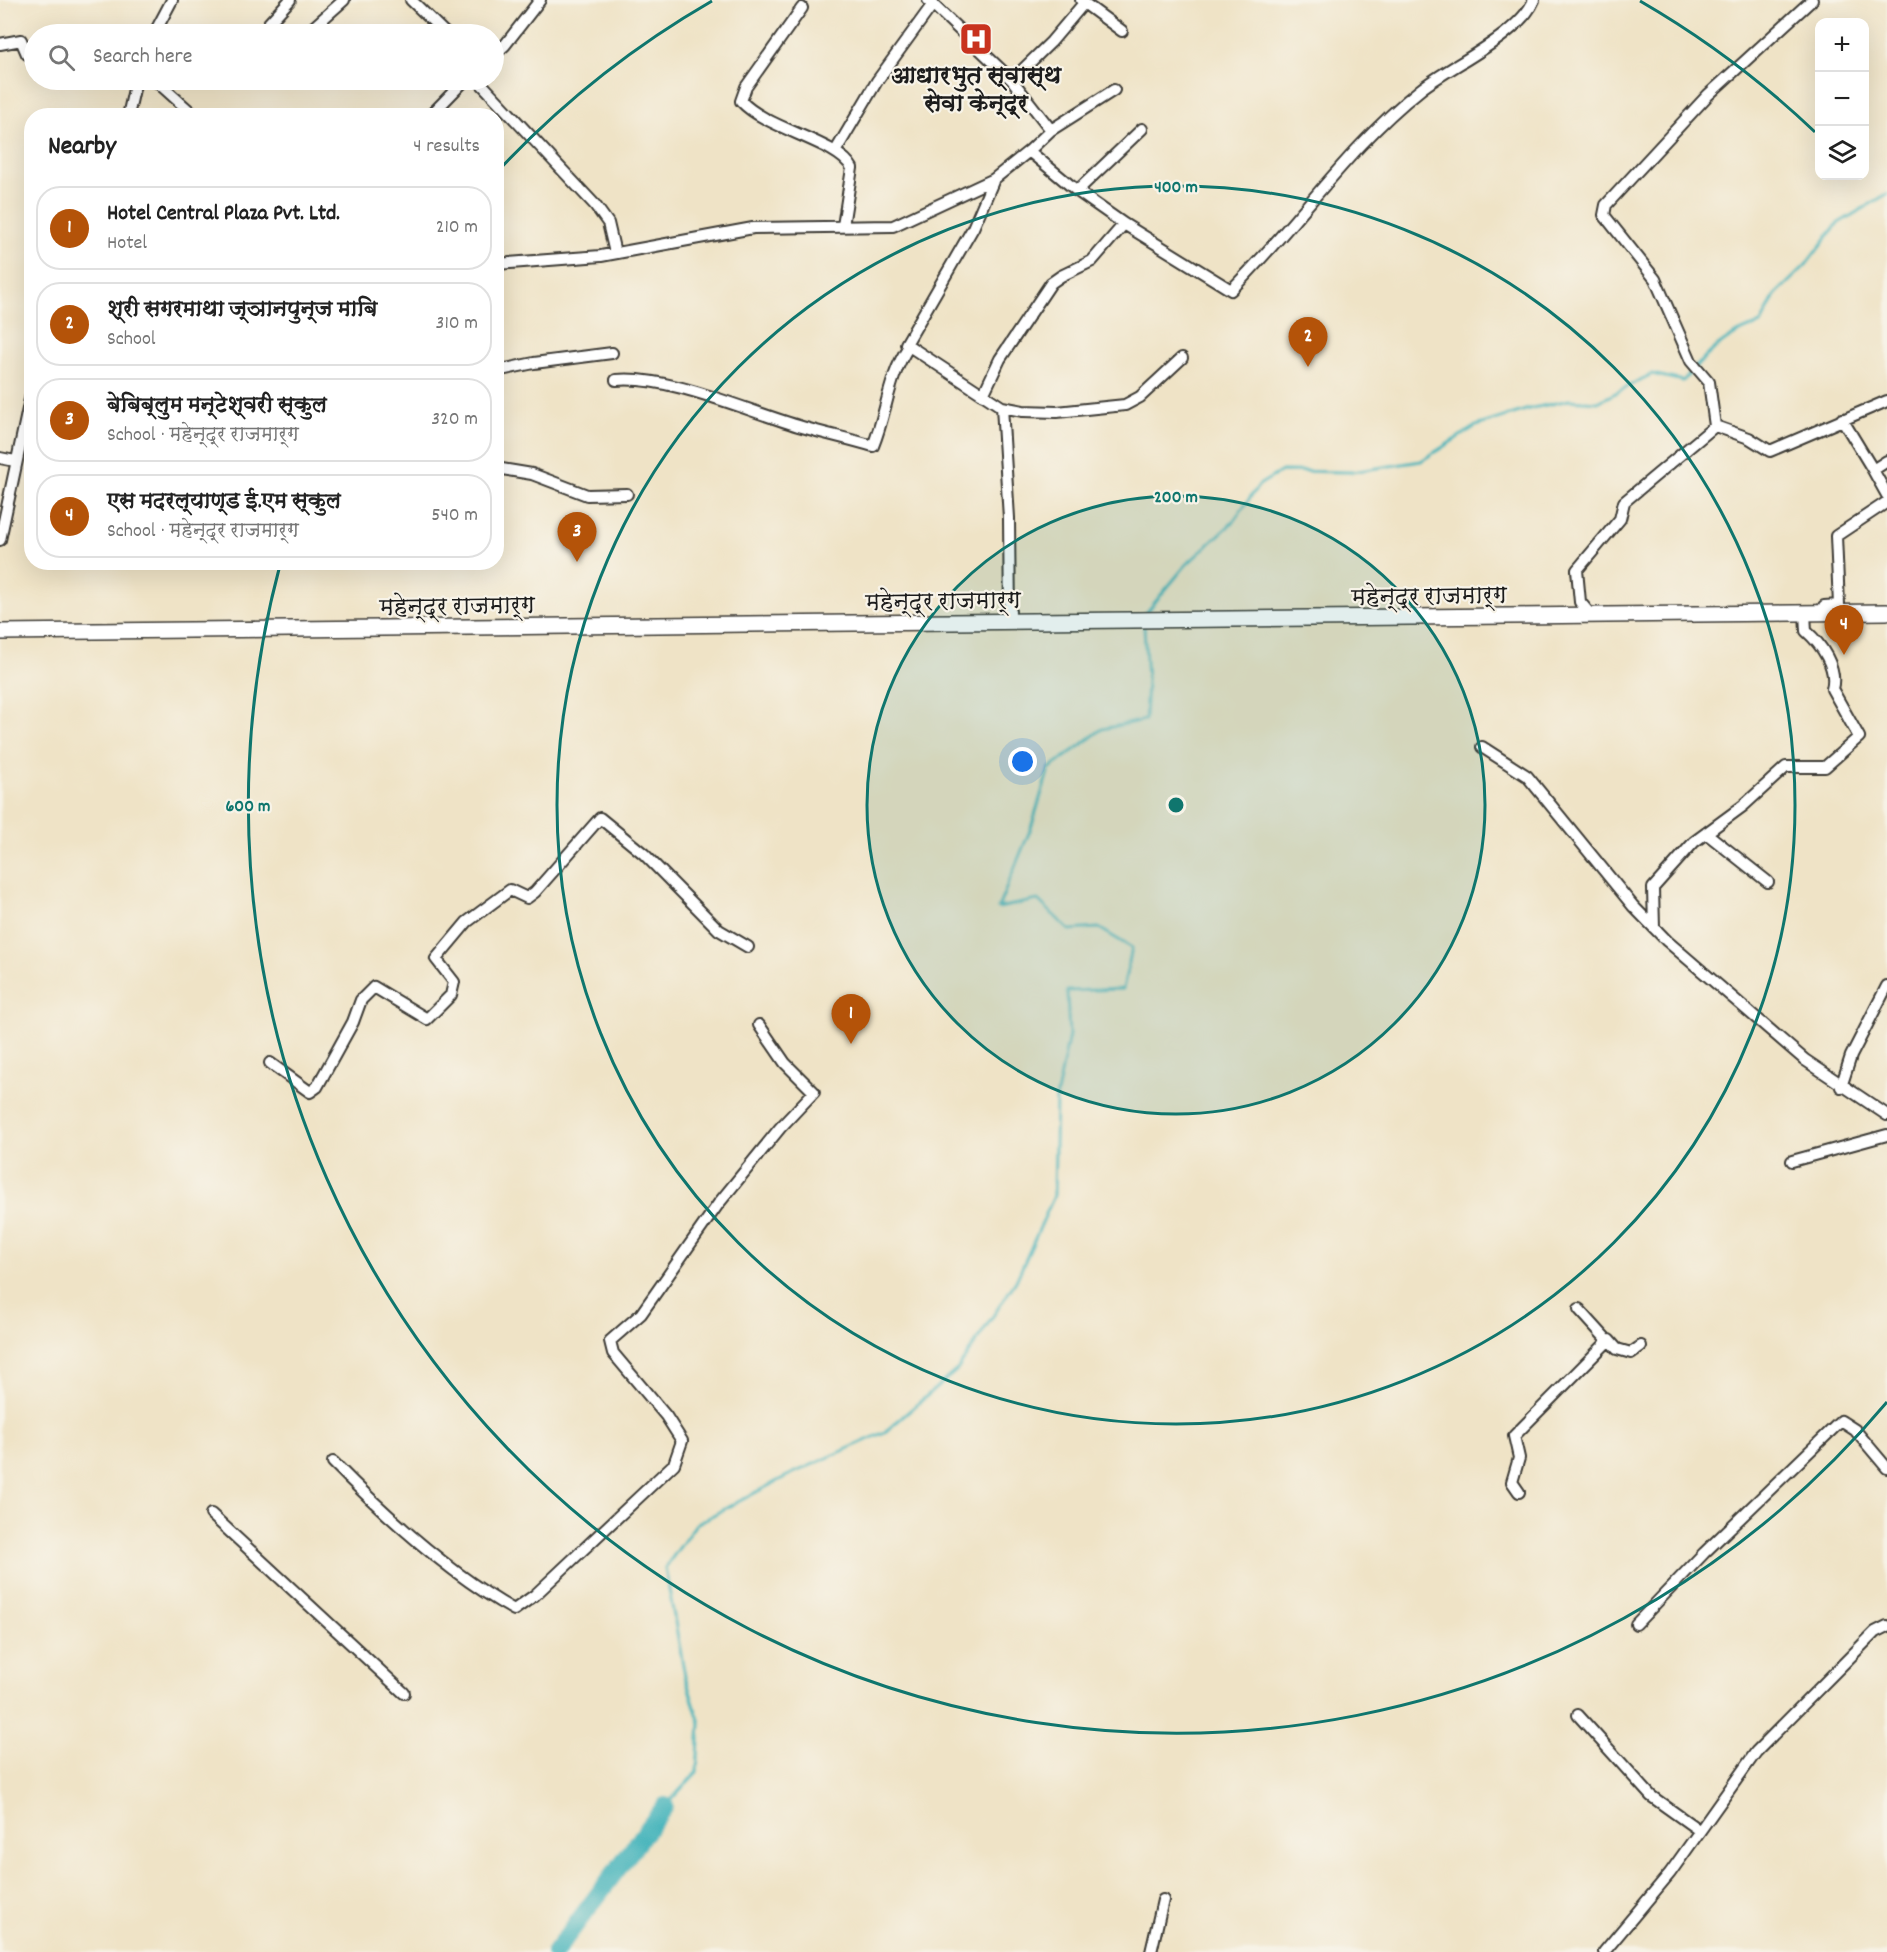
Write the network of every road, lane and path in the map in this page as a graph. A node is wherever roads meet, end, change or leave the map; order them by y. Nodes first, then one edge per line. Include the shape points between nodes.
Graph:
1 (172, 0) edge
2 (290, 0) edge
3 (344, 0) edge
4 (411, 0) edge
5 (540, 0) edge
6 (1533, 0) edge
7 (1812, 0) edge
8 (1083, 1) edge
9 (930, 2) edge
10 (802, 8) dead end
11 (159, 24) edge
12 (270, 24) edge
13 (317, 24) edge
14 (436, 24) edge
15 (1122, 31) dead end
16 (0, 44) edge
17 (504, 46) edge
18 (24, 47) edge
19 (1012, 80) junction
20 (134, 90) edge
21 (166, 90) edge
22 (455, 90) edge
23 (487, 90) edge
24 (1114, 90) dead end
25 (130, 108) edge
26 (186, 108) edge
27 (438, 108) edge
28 (1142, 129) dead end
29 (1051, 130) junction
30 (1029, 151) junction
31 (835, 152) junction
32 (994, 179) junction
33 (1077, 191) junction
34 (1124, 225) junction
35 (843, 226) junction
36 (615, 253) junction
37 (504, 263) edge
38 (909, 346) junction
39 (612, 353) dead end
40 (1182, 358) dead end
41 (504, 369) edge
42 (616, 380) dead end
43 (983, 394) junction
44 (1887, 401) edge
45 (1002, 407) junction
46 (1842, 419) junction
47 (24, 423) edge
48 (1715, 426) junction
49 (0, 458) edge
50 (15, 461) junction
51 (1887, 461) edge
52 (504, 469) edge
53 (1874, 470) junction
54 (627, 494) dead end
55 (1887, 495) edge
56 (1887, 502) edge
57 (0, 540) edge
58 (1776, 611) junction
59 (1887, 612) edge
60 (1805, 613) junction
61 (1591, 615) junction
62 (1010, 622) junction
63 (0, 632) edge
64 (1482, 747) dead end
65 (1706, 833) junction
66 (1768, 882) dead end
67 (1654, 928) junction
68 (748, 947) dead end
69 (1887, 986) edge
70 (759, 1025) dead end
71 (270, 1063) dead end
72 (1841, 1087) junction
73 (1887, 1115) edge
74 (1887, 1135) edge
75 (1792, 1161) dead end
76 (1579, 1309) dead end
77 (1608, 1341) junction
78 (1641, 1346) dead end
79 (333, 1462) dead end
80 (1887, 1468) edge
81 (1519, 1491) dead end
82 (211, 1514) dead end
83 (1636, 1624) dead end
84 (1887, 1626) edge
85 (405, 1693) dead end
86 (1578, 1714) dead end
87 (1700, 1831) junction
88 (1163, 1900) dead end
89 (1151, 1952) edge
90 (1604, 1952) edge

1 - 11 street
2 - 12 street
3 - 13 street
4 - 14 street
5 - 17 street
6 - 34 street via 1522,16 1489,46 1437,76 1372,132 1231,290
7 - 48 street via 1708,95 1606,205 1604,215 1655,279 1691,361 1709,382
8 - 15 street
8 - 19 street via 1051,42
9 - 19 street
9 - 31 street
10 - 31 street via 746,87 741,102 778,127
16 - 18 street via 21,40
19 - 29 street
20 - 25 street
21 - 26 street
22 - 27 street
23 - 36 street via 595,205 608,224
24 - 29 street
28 - 33 street
29 - 30 street
30 - 32 street
30 - 33 street
31 - 35 street via 852,168
32 - 35 street via 892,226
32 - 38 street via 973,228 906,344
33 - 34 street
34 - 43 street via 1092,261 1051,283 1000,359
35 - 36 street via 753,228
36 - 37 street
38 - 42 street via 897,364 873,446 637,378
38 - 43 street
39 - 41 street
40 - 45 street via 1140,398 1125,405 1057,412
43 - 45 street
44 - 46 street
45 - 62 street
46 - 48 street via 1770,452 1749,438
46 - 53 street
47 - 50 street
48 - 61 street via 1624,502 1620,519 1576,570 1580,602
49 - 50 street
50 - 57 street
51 - 53 street
52 - 54 street via 532,474 587,495
53 - 55 street
56 - 58 street via 1836,536 1839,605
58 - 60 highway, महेन्द्र राजमार्ग
58 - 61 highway, महेन्द्र राजमार्ग
59 - 60 highway, महेन्द्र राजमार्ग
60 - 65 street via 1806,631 1822,645 1834,681 1832,689 1858,737 1825,767 1786,767
61 - 62 highway, महेन्द्र राजमार्ग
62 - 63 highway, महेन्द्र राजमार्ग
64 - 67 street via 1527,776
65 - 66 street
65 - 67 street via 1653,888
67 - 72 street
68 - 71 street via 719,930 644,854 600,818 574,843 535,892 527,897 510,890 467,922 436,959 454,982 451,995 427,1019 374,987 362,1000 317,1087 310,1092
69 - 72 street via 1851,1056
70 - 79 street via 785,1063 814,1092 719,1203 641,1314 610,1341 613,1353 682,1441 674,1464 535,1595 514,1610 444,1561
72 - 73 street
74 - 75 street
76 - 77 street
77 - 78 street via 1631,1353
77 - 81 street via 1514,1436 1519,1458 1512,1482
80 - 83 street via 1856,1430 1841,1421
82 - 85 street
84 - 87 street via 1875,1632 1756,1752
86 - 87 street via 1651,1796
87 - 90 street via 1671,1873
88 - 89 street

